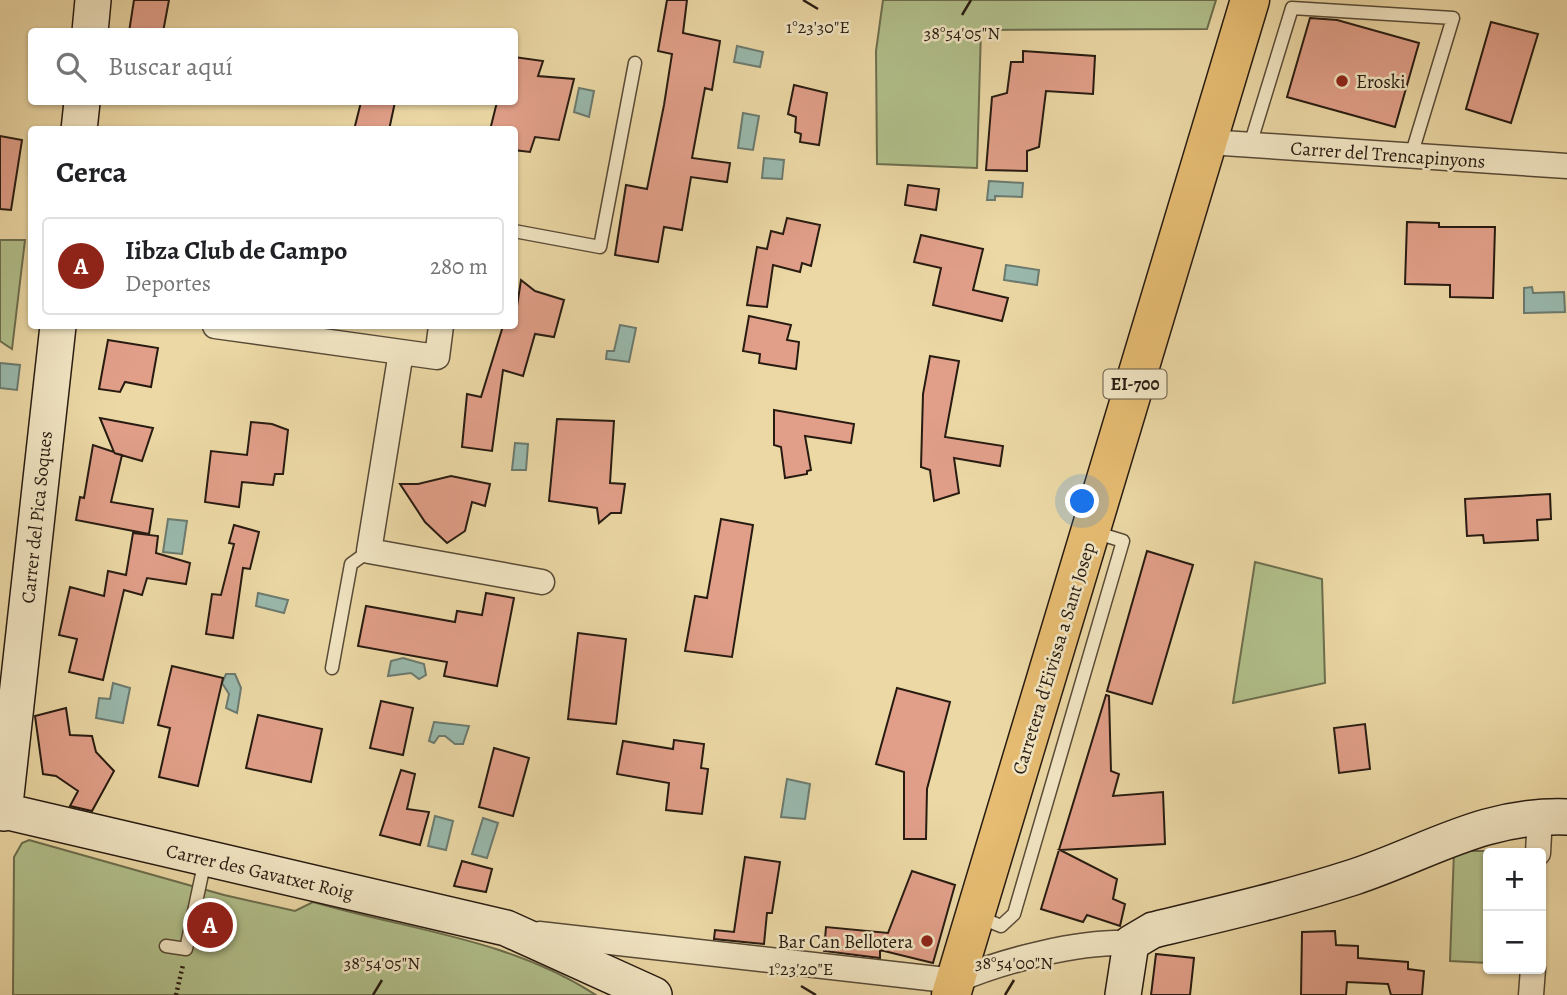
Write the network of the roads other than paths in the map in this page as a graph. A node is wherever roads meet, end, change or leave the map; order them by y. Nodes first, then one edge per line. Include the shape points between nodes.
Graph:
1 (93, 0) edge
2 (1250, 0) edge
3 (90, 28) edge
4 (635, 62) dead end
5 (82, 105) edge
6 (79, 126) edge
7 (1208, 142) junction
8 (1250, 145) junction
9 (1411, 156) junction
10 (1567, 166) edge
11 (518, 232) edge
12 (58, 329) edge
13 (236, 329) edge
14 (441, 329) edge
15 (401, 352) junction
16 (369, 551) junction
17 (542, 582) dead end
18 (332, 668) dead end
19 (1553, 816) edge
20 (1, 819) edge
21 (1540, 848) edge
22 (206, 859) junction
23 (521, 932) junction
24 (1132, 943) junction
25 (166, 946) dead end
26 (1533, 974) edge
27 (953, 988) edge
28 (654, 995) edge
29 (1124, 995) edge
30 (1531, 995) edge

1 - 3 street
2 - 7 main road, Carretera d'Eivissa a Sant Josep / EI-700
4 - 11 lane via 600,247
5 - 6 street
7 - 8 street, Carrer del Trencapinyons
7 - 27 main road, Carretera d'Eivissa a Sant Josep / EI-700
8 - 9 street, Carrer del Trencapinyons
8 - 9 lane via 1293,8 1452,18
9 - 10 street, Carrer del Trencapinyons
12 - 20 street, Carrer del Pica Soques
13 - 15 street
14 - 15 street via 437,357
15 - 16 street
16 - 17 street
16 - 18 lane via 351,564
19 - 21 street
19 - 24 street via 1462,832 1355,876 1153,930
20 - 22 street, Carrer des Gavatxet Roig
22 - 23 street, Carrer des Gavatxet Roig
22 - 25 lane via 186,949
23 - 27 street, Carrer des Gavatxet Roig
23 - 28 street, Carrer des Gavatxet Roig
24 - 27 street via 1110,942 993,964
24 - 29 street
26 - 30 street

